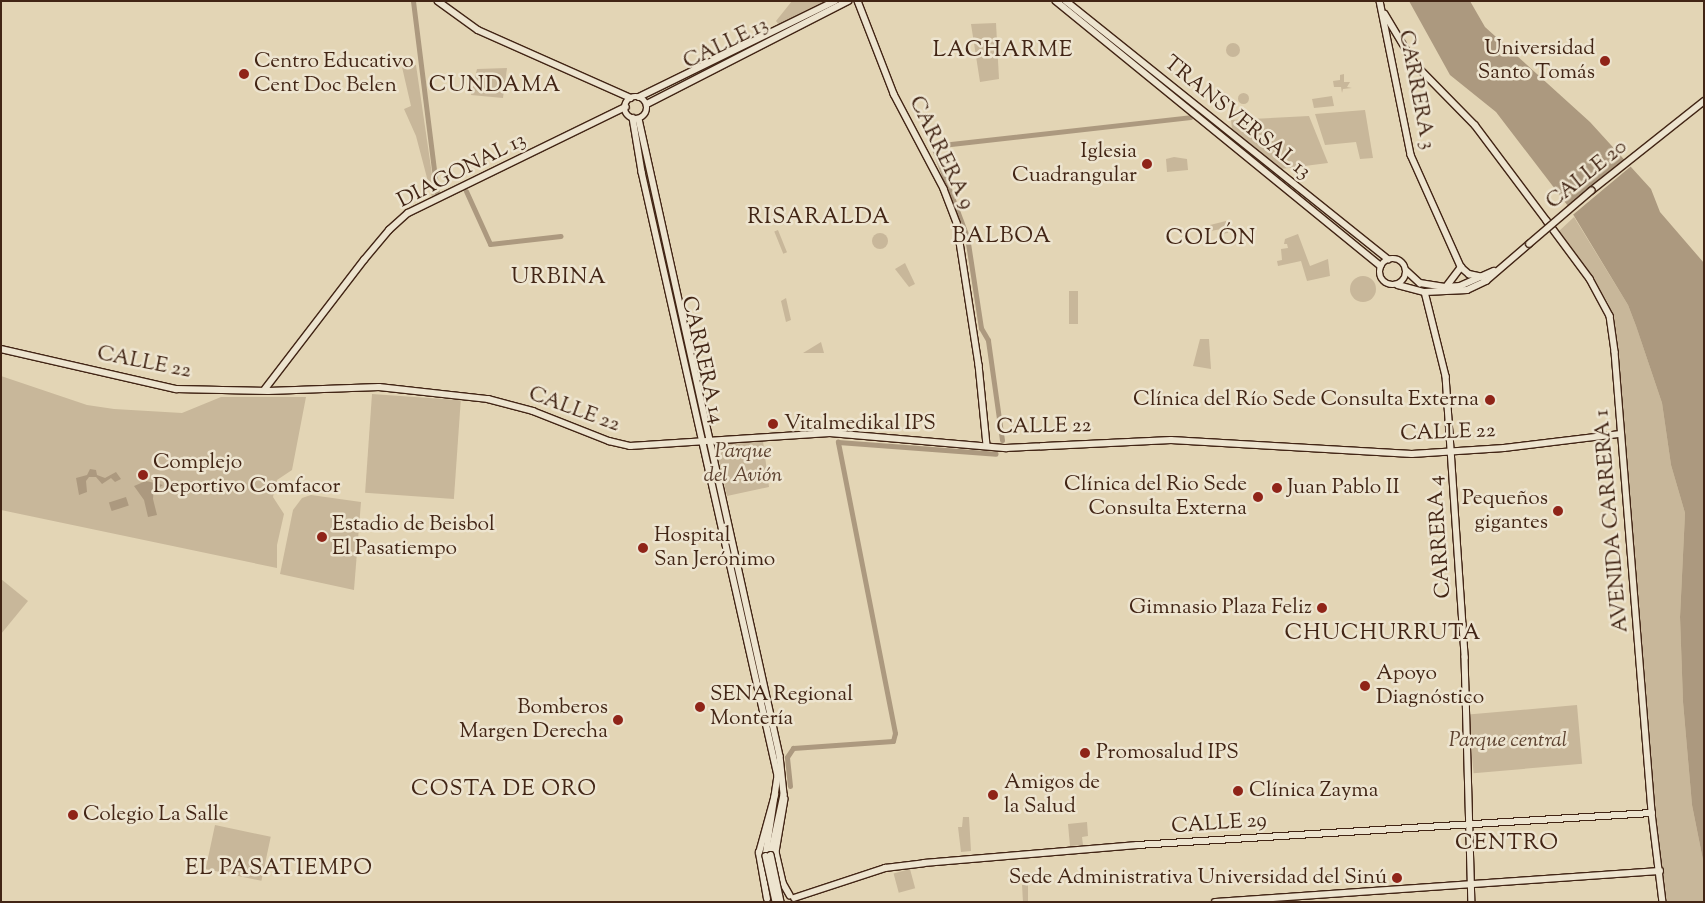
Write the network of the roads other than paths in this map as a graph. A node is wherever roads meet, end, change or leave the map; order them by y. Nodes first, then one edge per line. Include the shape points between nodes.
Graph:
1 (438, 1) edge
2 (835, 1) edge
3 (848, 1) edge
4 (858, 1) edge
5 (1056, 1) edge
6 (1066, 1) edge
7 (1380, 1) edge
8 (1384, 14) junction
9 (1404, 48) junction
10 (1390, 54) junction
11 (639, 97) junction
12 (628, 102) junction
13 (1704, 102) edge
14 (647, 104) junction
15 (636, 119) junction
16 (1388, 259) junction
17 (1381, 266) junction
18 (1505, 266) junction
19 (1461, 267) junction
20 (1407, 271) junction
21 (1483, 277) junction
22 (1398, 284) junction
23 (1445, 287) junction
24 (1425, 292) junction
25 (1, 349) edge
26 (273, 387) junction
27 (265, 390) joint
28 (1620, 434) junction
29 (707, 440) junction
30 (987, 444) junction
31 (1452, 452) junction
32 (778, 784) junction
33 (784, 795) junction
34 (1652, 813) junction
35 (1470, 825) junction
36 (769, 855) junction
37 (1660, 871) junction
38 (1472, 883) junction
39 (794, 898) edge
40 (766, 901) edge
41 (776, 902) edge
42 (781, 902) edge
43 (1215, 902) edge
44 (1472, 902) edge
45 (1664, 902) edge

1 - 12 street via 478,30
2 - 11 street, CALLE 13
3 - 14 street, CALLE 13
4 - 30 street, CARRERA 9 via 894,94 944,189 957,223 979,365
5 - 17 street
6 - 16 street, TRANSVERSAL 13
7 - 8 street, CARRERA 3
8 - 9 street, AVENIDA CARRERA 1
8 - 10 street, CARRERA 3
9 - 10 street via 1395,46
9 - 28 street, AVENIDA CARRERA 1 via 1415,64 1475,124 1590,279 1607,308 1615,352
10 - 19 street, CARRERA 3 via 1411,155
11 - 12 street, CALLE 13
11 - 14 street
12 - 15 street
12 - 26 street, DIAGONAL 13 via 408,213 388,230 364,260
13 - 18 street, CALLE 20, bridge
14 - 15 street via 646,113
15 - 29 street, CARRERA 14
16 - 17 street
16 - 20 street via 1400,261
17 - 22 street via 1383,281 1390,285
18 - 21 street
18 - 24 street via 1486,281 1467,290
19 - 21 street via 1469,274
19 - 23 street
20 - 22 street via 1405,279
20 - 23 street via 1420,283
21 - 23 street
22 - 24 street
24 - 31 street, CARRERA 4 via 1446,376
25 - 27 street, CALLE 22 via 169,388
26 - 27 street, DIAGONAL 13
26 - 29 street, CALLE 22 via 378,387 488,400 523,408 621,444
28 - 31 street, CALLE 22
28 - 34 street, AVENIDA CARRERA 1
29 - 30 street, CALLE 22 via 830,433
29 - 32 street, CARRERA 14
29 - 33 street, CARRERA 14 via 780,756
30 - 31 street, CALLE 22 via 1006,448 1171,440 1412,454
31 - 35 street, CARRERA 4 via 1465,657
32 - 36 street, CARRERA 14
32 - 40 street via 760,844 759,864
33 - 36 street, CARRERA 14
33 - 39 street via 786,807 776,852 783,883
34 - 35 street, CALLE 29
34 - 37 street, AVENIDA CARRERA 1
35 - 38 street, CARRERA 4
35 - 39 street, CALLE 29 via 1137,845 924,862 885,868
36 - 41 street, CARRERA 14, bridge
36 - 42 street, CARRERA 14, bridge
37 - 38 street
37 - 45 street, AVENIDA CARRERA 1
38 - 43 street
38 - 44 street, CARRERA 4
39 - 40 street, CALLE 29 via 781,893

